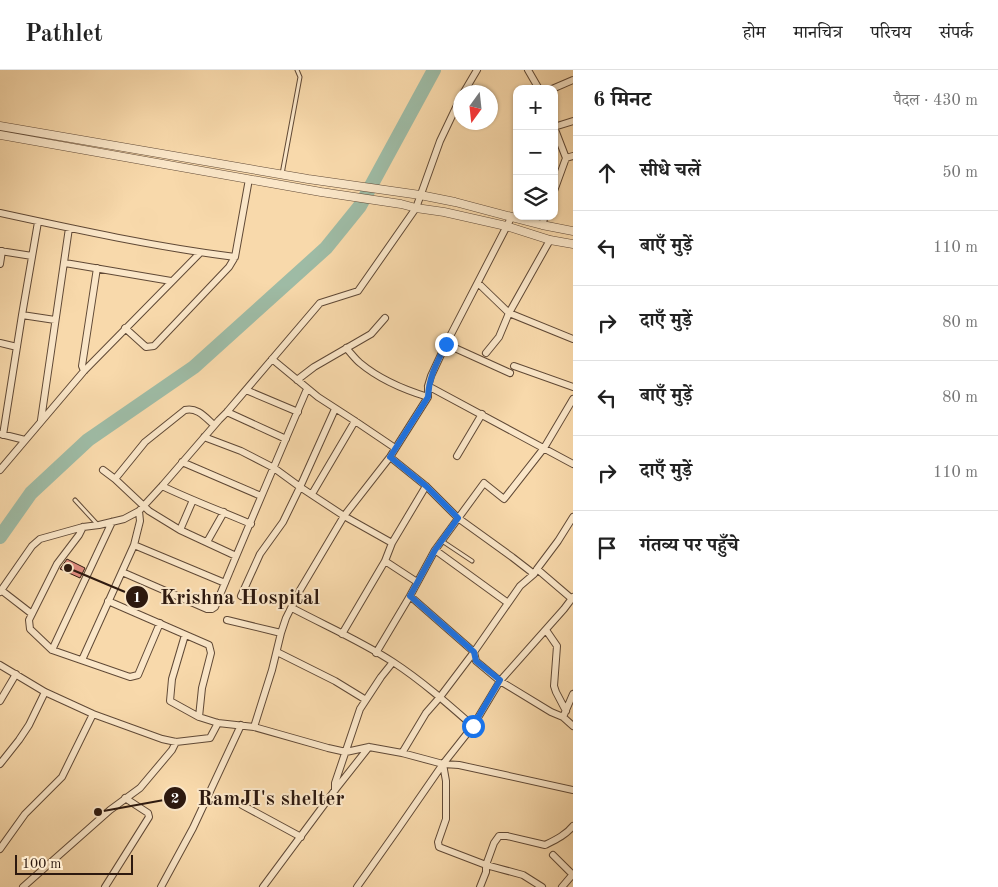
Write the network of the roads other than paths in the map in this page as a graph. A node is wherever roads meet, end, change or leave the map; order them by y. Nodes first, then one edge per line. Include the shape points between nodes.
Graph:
1 (297, 70) edge
2 (477, 70) edge
3 (528, 70) edge
4 (573, 80) edge
5 (468, 85) edge
6 (537, 85) edge
7 (558, 86) edge
8 (453, 114) edge
9 (573, 121) edge
10 (0, 126) edge
11 (558, 126) edge
12 (556, 130) edge
13 (0, 135) edge
14 (570, 157) edge
15 (282, 174) junction
16 (249, 178) junction
17 (558, 182) edge
18 (420, 195) junction
19 (416, 208) junction
20 (0, 213) edge
21 (511, 218) junction
22 (544, 220) edge
23 (38, 222) junction
24 (542, 225) junction
25 (506, 226) junction
26 (69, 228) junction
27 (573, 231) edge
28 (550, 240) junction
29 (573, 244) edge
30 (1, 251) edge
31 (200, 253) junction
32 (32, 256) junction
33 (236, 257) junction
34 (65, 262) junction
35 (0, 264) edge
36 (97, 268) junction
37 (171, 281) junction
38 (478, 283) junction
39 (509, 313) junction
40 (22, 315) junction
41 (385, 318) dead end
42 (55, 320) junction
43 (125, 328) junction
44 (573, 339) edge
45 (0, 343) edge
46 (446, 344) junction
47 (17, 347) junction
48 (346, 348) junction
49 (486, 353) dead end
50 (272, 359) junction
51 (514, 366) dead end
52 (84, 371) junction
53 (510, 374) dead end
54 (297, 380) junction
55 (428, 386) junction
56 (573, 387) edge
57 (307, 389) junction
58 (246, 390) junction
59 (428, 397) junction
60 (573, 399) edge
61 (335, 409) junction
62 (227, 412) junction
63 (298, 412) junction
64 (482, 414) junction
65 (41, 421) junction
66 (355, 421) junction
67 (214, 425) junction
68 (2, 434) edge
69 (204, 437) junction
70 (24, 440) junction
71 (286, 440) junction
72 (395, 448) junction
73 (544, 448) junction
74 (457, 456) dead end
75 (390, 457) junction
76 (182, 462) junction
77 (573, 464) edge
78 (274, 468) junction
79 (0, 470) edge
80 (103, 470) dead end
81 (115, 479) junction
82 (162, 486) junction
83 (426, 486) junction
84 (300, 487) junction
85 (312, 494) junction
86 (261, 496) junction
87 (75, 500) dead end
88 (193, 500) junction
89 (141, 509) junction
90 (224, 512) junction
91 (344, 516) junction
92 (573, 517) edge
93 (458, 518) junction
94 (112, 522) junction
95 (250, 524) junction
96 (98, 525) junction
97 (83, 527) junction
98 (180, 530) junction
99 (442, 541) junction
100 (207, 542) junction
101 (392, 542) junction
102 (134, 545) junction
103 (435, 550) junction
104 (236, 556) junction
105 (385, 561) junction
106 (472, 561) dead end
107 (536, 571) junction
108 (122, 572) junction
109 (417, 582) junction
110 (225, 583) junction
111 (1, 591) edge
112 (241, 596) dead end
113 (410, 596) junction
114 (572, 598) edge
115 (108, 602) junction
116 (508, 603) junction
117 (292, 608) junction
118 (32, 614) junction
119 (227, 620) dead end
120 (160, 623) junction
121 (546, 630) junction
122 (281, 633) junction
123 (342, 634) junction
124 (184, 635) junction
125 (52, 650) junction
126 (276, 652) junction
127 (376, 652) junction
128 (474, 652) junction
129 (82, 660) junction
130 (393, 662) junction
131 (0, 665) edge
132 (16, 674) junction
133 (500, 680) junction
134 (45, 692) junction
135 (573, 694) edge
136 (440, 697) junction
137 (366, 700) junction
138 (0, 701) edge
139 (566, 711) junction
140 (93, 714) junction
141 (199, 717) junction
142 (563, 718) junction
143 (218, 723) junction
144 (241, 725) junction
145 (473, 726) junction
146 (573, 726) edge
147 (254, 727) junction
148 (176, 742) junction
149 (369, 747) junction
150 (346, 752) junction
151 (402, 753) junction
152 (0, 764) edge
153 (443, 764) junction
154 (335, 790) junction
155 (573, 790) edge
156 (125, 798) junction
157 (242, 806) dead end
158 (573, 826) edge
159 (301, 837) junction
160 (0, 849) edge
161 (553, 855) dead end
162 (486, 865) junction
163 (573, 875) edge
164 (23, 887) edge
165 (105, 887) edge
166 (161, 887) edge
167 (263, 887) edge
168 (357, 887) edge
169 (480, 887) edge
170 (542, 887) edge
171 (562, 887) edge

1 - 15 lane via 300,76
2 - 5 street
3 - 6 street
4 - 7 street
8 - 18 street
9 - 11 street
10 - 15 street
12 - 14 street
13 - 16 street
14 - 17 street
15 - 18 street
16 - 19 street
16 - 33 street
18 - 19 street
18 - 21 street
19 - 25 street
19 - 50 street via 358,291 320,303
20 - 23 street
21 - 24 street
21 - 25 street
22 - 24 street
23 - 26 street
23 - 32 street
24 - 27 street
25 - 28 street
25 - 38 street
26 - 31 street
26 - 34 street
28 - 29 street
28 - 39 street
30 - 32 street
30 - 35 street
31 - 33 street
31 - 37 street
32 - 40 street
33 - 43 street via 154,346 146,347
34 - 36 street
34 - 42 street
36 - 37 street
36 - 52 street via 82,366
37 - 43 street
38 - 39 street
38 - 46 street
39 - 44 street
39 - 49 street via 499,337
40 - 42 street
40 - 47 street
41 - 48 street via 371,334
42 - 65 street
43 - 52 street
45 - 47 street
46 - 53 street
46 - 55 street
47 - 68 street
48 - 54 street
48 - 59 street via 360,363 382,378
50 - 54 street
50 - 58 street
51 - 56 street
52 - 65 street
54 - 57 street
55 - 59 street
55 - 64 street
57 - 61 street
57 - 63 street
58 - 62 street
58 - 63 street
59 - 72 street
60 - 73 street
61 - 66 street
61 - 84 street
62 - 67 street
62 - 71 street
63 - 71 street
64 - 73 street
64 - 74 street
65 - 70 street
66 - 72 street
66 - 85 street
67 - 69 street
67 - 81 street via 196,410 185,410 145,442
68 - 70 street
69 - 76 street
69 - 78 street
70 - 79 street
71 - 78 street
72 - 75 street
73 - 77 street
73 - 93 street via 504,499 484,483
75 - 83 street
75 - 91 street
76 - 82 street
76 - 86 street
78 - 84 street
78 - 86 street
80 - 81 street
81 - 89 street
82 - 88 street
82 - 89 street
83 - 93 street
83 - 101 street
84 - 85 street
84 - 112 street via 283,522 260,554
85 - 91 street
86 - 95 street
87 - 96 lane
88 - 90 street
88 - 98 street
89 - 94 street
89 - 98 street
89 - 102 street
90 - 95 street
90 - 100 street
91 - 101 street
91 - 117 street
92 - 107 street
93 - 99 street
93 - 107 street
94 - 96 street
94 - 125 street
95 - 104 street
96 - 97 street
97 - 111 street via 40,539
97 - 118 street via 57,564
98 - 100 street
99 - 103 street
99 - 106 lane
100 - 104 street
101 - 105 street
102 - 108 street
102 - 110 street
103 - 109 street
103 - 116 street
104 - 110 street
105 - 109 street
105 - 123 street
107 - 114 street
107 - 116 street
108 - 110 street via 207,610 215,607
108 - 115 street
109 - 113 street
111 - 118 street
113 - 127 street
113 - 128 street
114 - 121 street
115 - 120 street
115 - 129 street
116 - 128 street
117 - 122 street
117 - 123 street
118 - 125 street via 30,629
119 - 122 street
120 - 124 street
120 - 129 street via 138,675 130,677
121 - 133 street
121 - 139 street via 557,646 554,686
122 - 126 street
123 - 127 street
124 - 141 street via 209,645 211,653
124 - 141 street via 172,679 170,701
125 - 129 street
126 - 137 street
126 - 147 street
127 - 130 street
128 - 133 street via 476,661
128 - 136 street
130 - 136 street
130 - 137 street
131 - 132 street
132 - 134 street
132 - 138 street
133 - 142 street
133 - 145 street
134 - 140 street
134 - 152 street via 29,725
135 - 139 street
136 - 145 street
136 - 151 street
137 - 150 street
139 - 142 street
140 - 148 street
140 - 160 street via 62,777 25,814
141 - 143 street
142 - 146 street
143 - 144 street
143 - 148 street via 210,738
144 - 147 street
144 - 166 street via 193,828
145 - 153 street
147 - 150 street
148 - 156 street via 140,788
149 - 150 street
149 - 151 street
149 - 154 street
150 - 154 street
151 - 153 street
153 - 155 street
153 - 162 street via 446,819 438,845
153 - 168 street
154 - 159 street
156 - 164 street
156 - 165 street via 148,813 149,817
157 - 159 street
158 - 162 street via 567,834 545,845 499,836
159 - 167 street
161 - 163 street
162 - 169 street
162 - 170 street via 524,875
163 - 171 street

